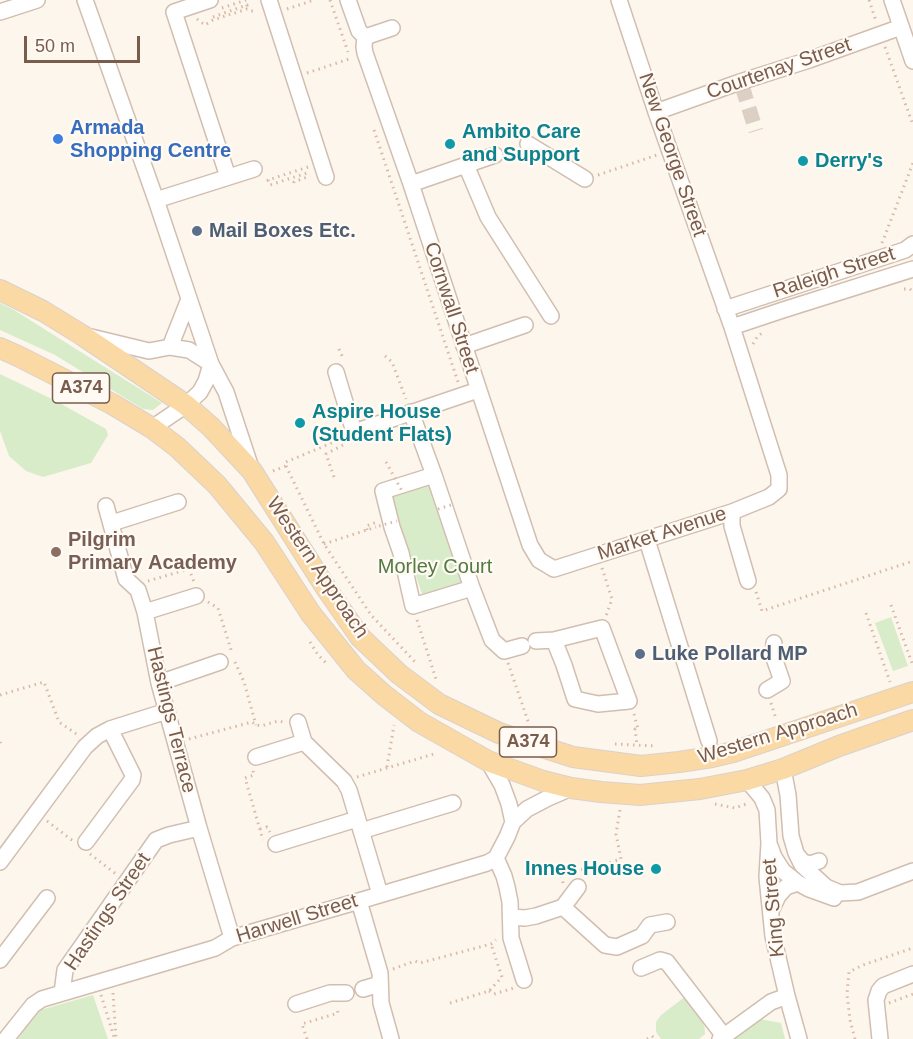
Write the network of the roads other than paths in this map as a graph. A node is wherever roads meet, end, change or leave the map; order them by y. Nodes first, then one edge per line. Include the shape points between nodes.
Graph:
1 (37, 0) edge
2 (85, 0) edge
3 (348, 0) edge
4 (619, 0) edge
5 (892, 0) edge
6 (213, 7) edge
7 (271, 7) edge
8 (0, 12) edge
9 (901, 27) junction
10 (392, 28) dead end
11 (360, 49) junction
12 (913, 61) edge
13 (656, 112) junction
14 (528, 144) dead end
15 (495, 155) dead end
16 (466, 165) junction
17 (254, 169) dead end
18 (319, 171) road end
19 (228, 177) junction
20 (585, 180) road end
21 (411, 184) junction
22 (156, 200) junction
23 (913, 244) edge
24 (913, 269) edge
25 (0, 290) edge
26 (189, 298) junction
27 (725, 309) junction
28 (551, 316) dead end
29 (525, 325) dead end
30 (732, 327) junction
31 (82, 335) junction
32 (170, 346) junction
33 (464, 346) junction
34 (0, 348) edge
35 (211, 364) junction
36 (336, 372) dead end
37 (478, 390) junction
38 (186, 405) junction
39 (411, 412) junction
40 (152, 428) junction
41 (255, 474) junction
42 (434, 475) junction
43 (769, 497) joint
44 (178, 502) dead end
45 (106, 506) dead end
46 (732, 512) junction
47 (112, 523) junction
48 (647, 540) junction
49 (554, 569) joint
50 (752, 585) road end
51 (472, 588) junction
52 (196, 596) dead end
53 (145, 612) junction
54 (554, 640) junction
55 (774, 643) dead end
56 (220, 662) dead end
57 (159, 683) junction
58 (767, 690) dead end
59 (913, 692) edge
60 (167, 711) junction
61 (913, 720) edge
62 (298, 724) road end
63 (110, 729) junction
64 (709, 741) dead end
65 (304, 742) junction
66 (256, 758) road end
67 (488, 761) junction
68 (783, 769) junction
69 (747, 780) junction
70 (571, 788) junction
71 (453, 803) dead end
72 (513, 822) junction
73 (359, 825) junction
74 (199, 828) junction
75 (86, 842) dead end
76 (769, 843) junction
77 (270, 846) road end
78 (796, 853) junction
79 (496, 858) junction
80 (819, 861) dead end
81 (0, 862) edge
82 (913, 871) edge
83 (913, 880) edge
84 (798, 883) junction
85 (578, 887) dead end
86 (380, 894) junction
87 (47, 898) dead end
88 (360, 901) junction
89 (563, 907) junction
90 (771, 911) junction
91 (511, 917) junction
92 (667, 922) dead end
93 (232, 938) junction
94 (0, 960) edge
95 (641, 968) dead end
96 (913, 974) edge
97 (380, 978) junction
98 (524, 980) road end
99 (363, 989) dead end
100 (62, 993) junction
101 (340, 993) road end
102 (787, 996) junction
103 (296, 1004) dead end
104 (722, 1038) edge
105 (6, 1039) edge
106 (391, 1039) edge
107 (799, 1039) edge
108 (880, 1039) edge

1 - 8 street
2 - 22 street
3 - 11 street, Cornwall Street via 359,31
4 - 13 street, New George Street
5 - 9 street
6 - 19 street via 174,12
7 - 18 street
9 - 12 street
9 - 13 street, Courtenay Street
10 - 11 street
11 - 21 street, Cornwall Street
13 - 27 street, New George Street
14 - 20 street
15 - 16 street
16 - 21 street
16 - 28 street via 488,217
17 - 19 street
19 - 22 street
21 - 33 street, Cornwall Street
22 - 26 street
23 - 27 street, Raleigh Street via 905,250
24 - 30 street, Raleigh Street
25 - 31 main road, Western Approach / A374
26 - 32 street
26 - 35 street
27 - 30 street, New George Street
29 - 33 street
30 - 43 street, New George Street via 779,476 779,489
31 - 32 street via 149,351
31 - 38 main road, Western Approach / A374
32 - 35 street via 189,350
33 - 37 street, Cornwall Street
34 - 40 main road, Western Approach / A374
35 - 38 street via 200,392
35 - 41 street via 226,392
36 - 39 street via 354,432
37 - 39 street
37 - 49 street, Cornwall Street via 530,544 539,560
38 - 40 street
38 - 41 main road, Western Approach / A374
39 - 42 street
40 - 67 main road, Western Approach / A374 via 217,485 264,542 311,614 356,670 419,722
41 - 59 main road, Western Approach / A374 via 360,637 399,674 439,704 499,733 573,758 641,766 712,757
42 - 51 street
42 - 51 street via 383,491 413,606
43 - 46 street, Market Avenue
44 - 47 street
45 - 47 street, Hastings Terrace
46 - 48 street, Market Avenue
46 - 50 street via 732,526
47 - 53 street, Hastings Terrace via 126,579 138,590
48 - 49 street, Market Avenue
48 - 64 street
51 - 54 street via 492,640 504,651
52 - 53 street
53 - 57 street, Hastings Terrace
54 - 54 street via 602,628 629,701 598,704 575,699
55 - 58 street via 773,655 782,681
56 - 57 street
57 - 60 street, Hastings Terrace
60 - 63 street
60 - 74 street, Hastings Terrace
61 - 68 main road, Western Approach / A374
62 - 65 street
63 - 75 street via 132,780
63 - 81 street via 85,747
65 - 66 street
65 - 73 street via 344,781
67 - 70 main road, Western Approach / A374
67 - 72 street via 502,785
68 - 69 main road, Western Approach / A374
68 - 78 street
69 - 70 main road, Western Approach / A374 via 640,795
69 - 76 street, King Street via 767,810
70 - 72 street via 526,809
71 - 73 street
72 - 79 street
73 - 77 street
73 - 86 street
74 - 93 street, Hastings Terrace
74 - 100 street, Hastings Street via 156,840 65,970
76 - 84 street via 783,871
76 - 90 street, King Street
78 - 80 street via 803,862
78 - 82 street via 812,875 840,893 858,892
79 - 86 street, Harwell Street
79 - 91 street via 507,887
83 - 84 street via 851,899 823,895
84 - 90 street via 777,896
85 - 89 street
86 - 88 street, Harwell Street
87 - 94 street
88 - 93 street, Harwell Street
88 - 97 street
89 - 91 street via 536,916
89 - 92 street via 605,945 617,947 642,936 650,925
90 - 102 street, King Street
91 - 98 street via 511,938
93 - 100 street, Harwell Street via 215,948
95 - 104 street via 660,960 667,962
96 - 108 street via 883,986 879,992 876,1007
97 - 99 street
97 - 106 street via 381,1003
100 - 105 street, Harwell Street via 33,1005
101 - 103 street
102 - 104 street via 771,1002
102 - 107 street, King Street

